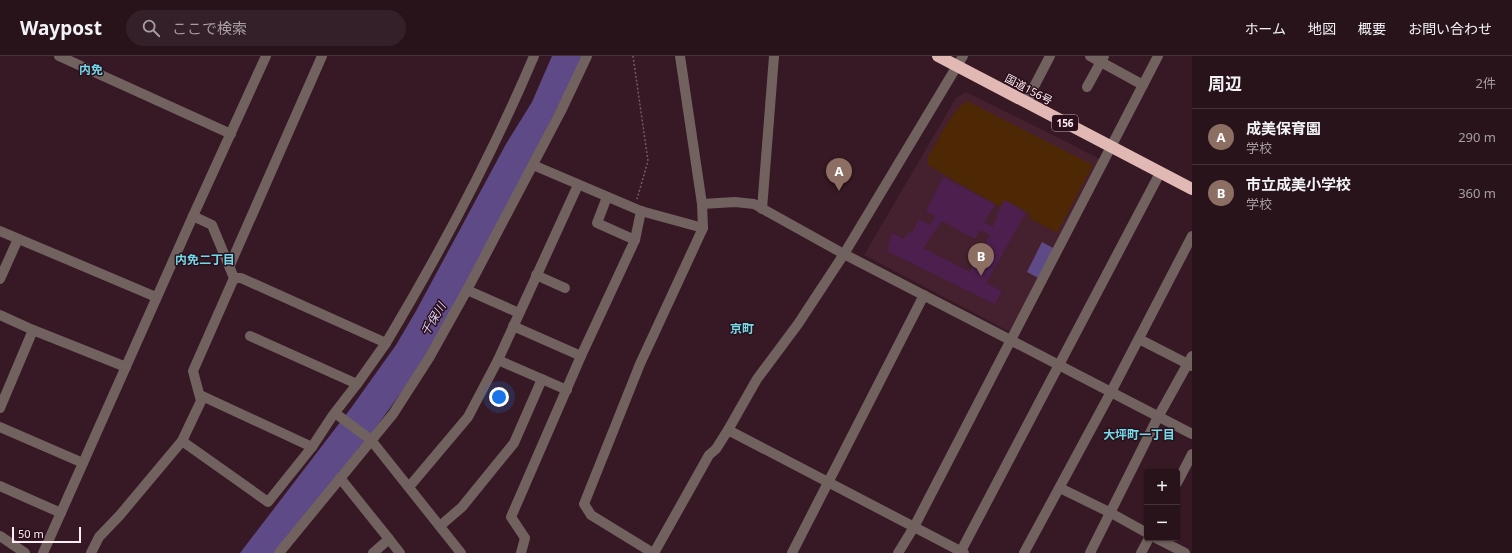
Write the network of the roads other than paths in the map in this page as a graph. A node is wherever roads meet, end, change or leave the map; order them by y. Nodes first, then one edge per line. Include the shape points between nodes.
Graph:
1 (58, 56) edge
2 (266, 56) edge
3 (322, 56) edge
4 (534, 56) edge
5 (587, 56) edge
6 (680, 56) edge
7 (774, 56) edge
8 (938, 56) edge
9 (1050, 56) edge
10 (1090, 56) edge
11 (1158, 56) edge
12 (1102, 59) edge
13 (960, 61) edge
14 (1144, 84) junction
15 (1087, 87) dead end
16 (1026, 102) junction
17 (231, 134) junction
18 (1112, 147) junction
19 (532, 164) junction
20 (1160, 173) junction
21 (578, 185) junction
22 (1192, 189) edge
23 (607, 197) junction
24 (702, 204) junction
25 (762, 209) junction
26 (638, 210) junction
27 (192, 216) junction
28 (703, 228) junction
29 (0, 231) edge
30 (1192, 236) edge
31 (18, 239) junction
32 (635, 240) junction
33 (844, 254) junction
34 (230, 265) junction
35 (536, 275) junction
36 (234, 278) junction
37 (0, 279) edge
38 (566, 288) dead end
39 (467, 290) junction
40 (924, 295) junction
41 (156, 297) junction
42 (519, 313) junction
43 (0, 315) edge
44 (513, 326) junction
45 (33, 330) junction
46 (250, 336) dead end
47 (1139, 339) junction
48 (1011, 340) junction
49 (386, 344) junction
50 (581, 356) junction
51 (498, 360) junction
52 (1191, 362) edge
53 (1058, 366) junction
54 (126, 367) junction
55 (542, 379) junction
56 (357, 384) junction
57 (567, 390) junction
58 (1111, 392) junction
59 (200, 395) junction
60 (0, 408) edge
61 (337, 415) junction
62 (1158, 417) junction
63 (0, 427) edge
64 (728, 430) junction
65 (1192, 434) edge
66 (370, 439) junction
67 (182, 441) junction
68 (312, 448) junction
69 (1192, 454) edge
70 (83, 463) junction
71 (1180, 477) edge
72 (340, 478) junction
73 (827, 483) junction
74 (0, 486) edge
75 (409, 487) junction
76 (1060, 488) junction
77 (61, 513) junction
78 (1111, 513) junction
79 (440, 526) junction
80 (914, 527) junction
81 (1144, 531) edge
82 (0, 536) edge
83 (389, 540) junction
84 (1147, 541) edge
85 (1162, 541) edge
86 (962, 552) edge
87 (25, 553) edge
88 (43, 553) edge
89 (91, 553) edge
90 (279, 553) edge
91 (373, 553) edge
92 (400, 553) edge
93 (461, 553) edge
94 (521, 553) edge
95 (653, 553) edge
96 (792, 553) edge
97 (898, 553) edge
98 (1024, 553) edge
99 (1090, 553) edge
100 (1141, 553) edge
101 (1185, 553) edge

1 - 17 street
2 - 17 street
3 - 34 street
4 - 49 street via 479,176
5 - 19 street
6 - 24 street
7 - 25 street
8 - 13 highway, 国道156号 / 156
9 - 16 street
10 - 12 street
11 - 14 street
12 - 14 street
12 - 15 street
13 - 16 highway, 国道156号 / 156
13 - 33 street
14 - 18 street
16 - 18 highway, 国道156号 / 156
17 - 27 street
18 - 20 highway, 国道156号 / 156
18 - 48 street
19 - 21 street
19 - 39 street
20 - 22 highway, 国道156号 / 156
20 - 53 street
21 - 23 street
21 - 35 street
23 - 26 street
23 - 32 street via 597,223
24 - 25 street via 735,202 754,204
24 - 28 street
25 - 33 street
26 - 28 street
26 - 32 street
27 - 34 street via 212,224
27 - 41 street
28 - 95 street via 640,364 584,504 591,515
29 - 31 street
30 - 47 street
31 - 37 street
31 - 41 street
32 - 50 street
33 - 40 street
33 - 64 street via 798,324 757,379
34 - 36 street
35 - 38 street
35 - 42 street
36 - 49 street via 241,278
36 - 59 street via 193,371
39 - 42 street
39 - 66 street via 430,358 393,414
40 - 48 street
40 - 73 street
41 - 54 street
42 - 44 street
43 - 45 street
44 - 50 street
44 - 51 street
45 - 54 street
45 - 60 street
46 - 56 street
47 - 52 street
47 - 58 street
48 - 53 street
48 - 80 street
49 - 56 street
50 - 57 street
51 - 55 street
51 - 75 street via 468,417
52 - 62 street
53 - 58 street
53 - 86 street
54 - 70 street
55 - 57 street
55 - 79 street via 514,443 462,507
56 - 61 street
57 - 94 street via 511,517 525,538
58 - 62 street
58 - 76 street
59 - 67 street via 201,401
59 - 68 street
61 - 66 street
61 - 68 street
62 - 65 street
62 - 78 street
63 - 70 street
64 - 73 street
64 - 95 street via 709,455
66 - 72 street
66 - 75 street
67 - 68 street via 268,502
67 - 89 street via 99,537
69 - 71 street
70 - 77 street
72 - 83 street
72 - 90 street
73 - 80 street
73 - 96 street
74 - 77 street
75 - 79 street
76 - 78 street
76 - 98 street
77 - 88 street
78 - 81 street
78 - 99 street
79 - 93 street
80 - 86 street
80 - 97 street
82 - 87 street
83 - 91 street
83 - 92 street
84 - 100 street
85 - 101 street

